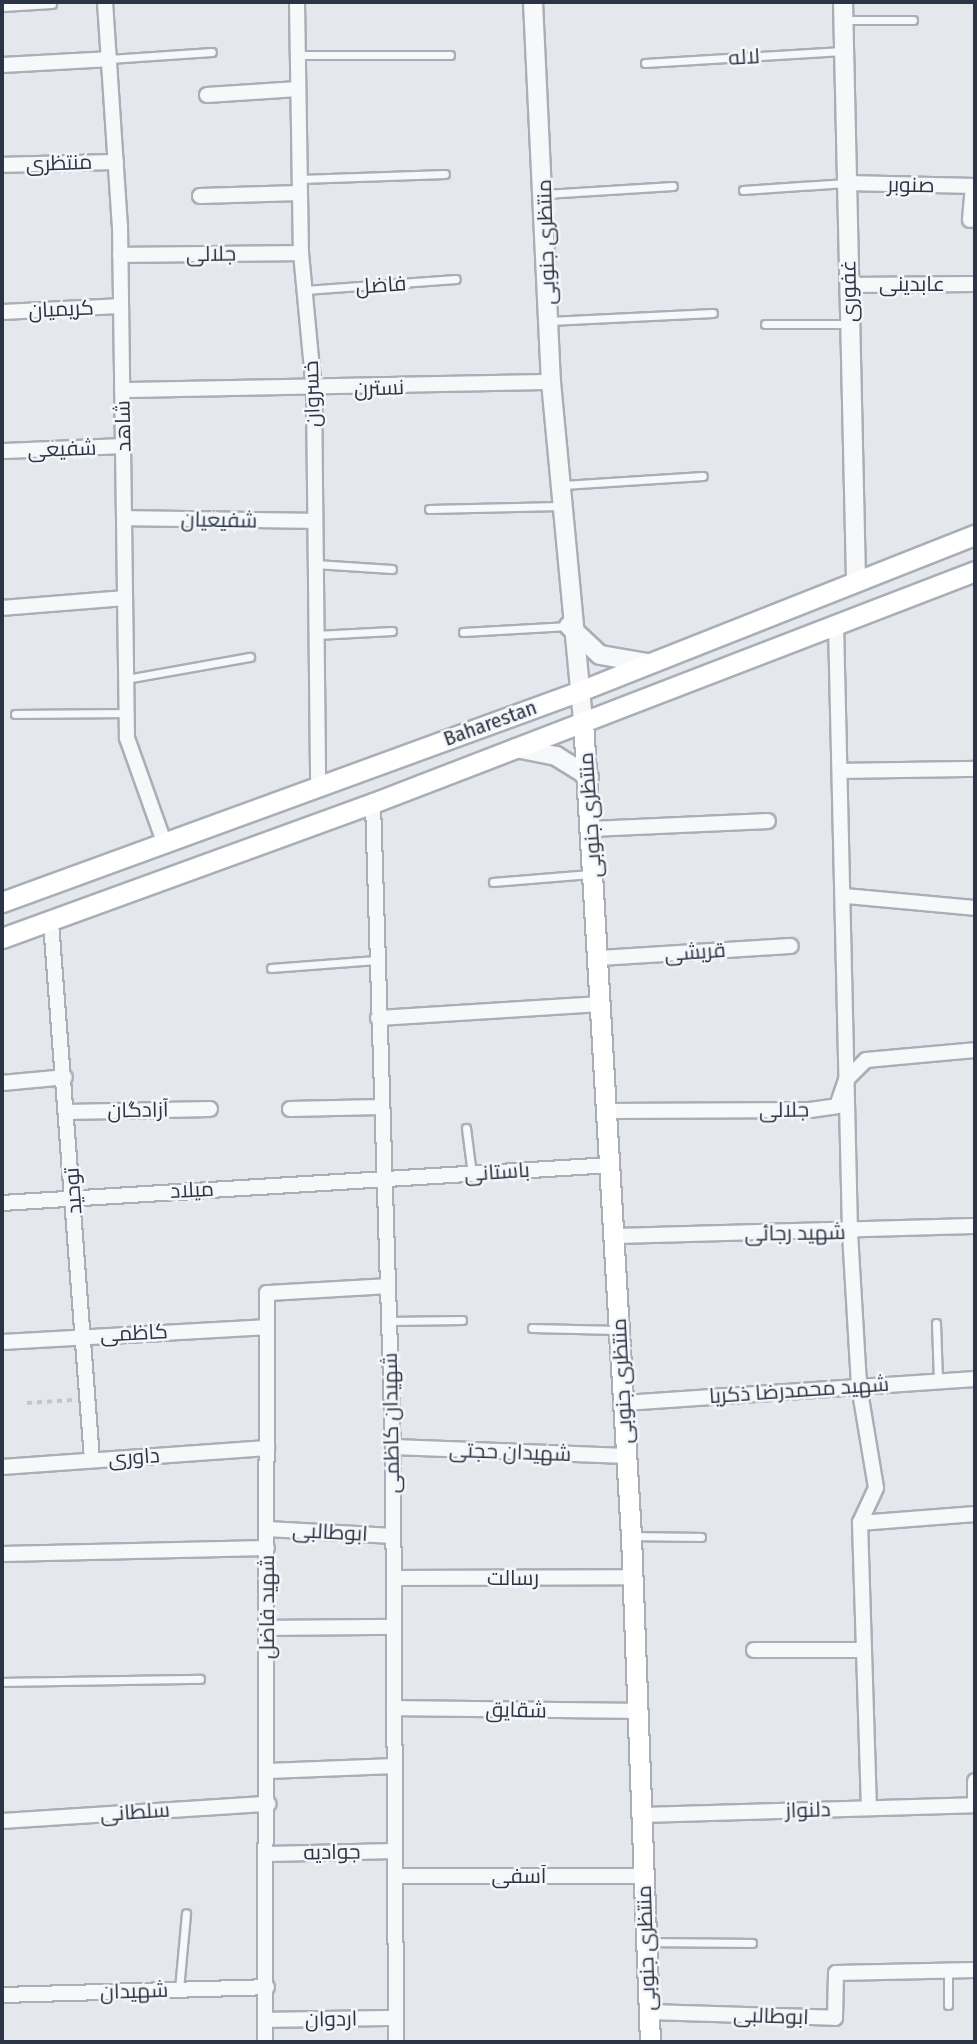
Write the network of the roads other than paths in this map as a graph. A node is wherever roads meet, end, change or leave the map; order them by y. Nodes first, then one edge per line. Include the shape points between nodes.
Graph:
1 (105, 2) edge
2 (298, 2) edge
3 (533, 2) edge
4 (52, 4) dead end
5 (2, 7) edge
6 (843, 11) edge
7 (913, 20) dead end
8 (844, 51) junction
9 (212, 52) dead end
10 (298, 55) junction
11 (450, 55) dead end
12 (109, 59) junction
13 (645, 63) dead end
14 (2, 65) edge
15 (298, 89) junction
16 (207, 95) dead end
17 (116, 162) junction
18 (2, 165) edge
19 (445, 174) dead end
20 (847, 183) junction
21 (299, 186) junction
22 (673, 186) dead end
23 (974, 186) edge
24 (743, 190) dead end
25 (545, 194) junction
26 (200, 195) dead end
27 (970, 220) dead end
28 (301, 253) junction
29 (120, 255) junction
30 (456, 279) dead end
31 (975, 284) edge
32 (849, 285) junction
33 (306, 290) junction
34 (121, 306) junction
35 (2, 312) edge
36 (713, 313) dead end
37 (549, 321) junction
38 (765, 324) dead end
39 (850, 324) junction
40 (551, 382) junction
41 (122, 390) junction
42 (314, 390) junction
43 (123, 446) junction
44 (2, 451) edge
45 (703, 476) dead end
46 (559, 485) junction
47 (560, 506) junction
48 (429, 509) dead end
49 (124, 518) junction
50 (314, 521) junction
51 (975, 535) edge
52 (314, 564) junction
53 (391, 569) dead end
54 (975, 571) edge
55 (856, 579) junction
56 (125, 598) junction
57 (2, 608) edge
58 (836, 624) junction
59 (569, 626) junction
60 (391, 631) dead end
61 (463, 632) dead end
62 (315, 635) junction
63 (250, 657) dead end
64 (647, 663) junction
65 (126, 679) junction
66 (580, 691) junction
67 (127, 713) junction
68 (15, 714) dead end
69 (583, 721) junction
70 (516, 748) junction
71 (975, 769) edge
72 (843, 771) junction
73 (589, 778) junction
74 (317, 786) junction
75 (373, 803) junction
76 (768, 821) dead end
77 (592, 830) junction
78 (164, 845) junction
79 (595, 873) junction
80 (493, 881) dead end
81 (846, 896) junction
82 (2, 902) edge
83 (975, 908) edge
84 (51, 923) junction
85 (2, 938) edge
86 (790, 946) dead end
87 (599, 958) junction
88 (376, 960) junction
89 (271, 968) dead end
90 (602, 1004) junction
91 (378, 1018) junction
92 (975, 1050) edge
93 (65, 1077) junction
94 (846, 1080) junction
95 (2, 1083) edge
96 (381, 1107) junction
97 (290, 1109) dead end
98 (210, 1110) dead end
99 (608, 1111) junction
100 (67, 1112) junction
101 (466, 1128) dead end
102 (611, 1165) junction
103 (472, 1174) junction
104 (383, 1180) junction
105 (73, 1197) junction
106 (2, 1203) edge
107 (975, 1226) edge
108 (850, 1233) junction
109 (614, 1236) junction
110 (387, 1286) junction
111 (462, 1320) dead end
112 (388, 1321) junction
113 (936, 1323) dead end
114 (267, 1327) junction
115 (532, 1328) dead end
116 (620, 1331) junction
117 (83, 1335) junction
118 (2, 1342) edge
119 (975, 1379) edge
120 (938, 1381) junction
121 (859, 1386) junction
122 (624, 1403) junction
123 (393, 1447) junction
124 (267, 1448) junction
125 (626, 1456) junction
126 (92, 1460) junction
127 (2, 1467) edge
128 (975, 1514) edge
129 (860, 1523) junction
130 (267, 1529) junction
131 (393, 1535) junction
132 (631, 1536) junction
133 (702, 1537) dead end
134 (267, 1548) junction
135 (2, 1554) edge
136 (632, 1577) junction
137 (394, 1578) junction
138 (394, 1627) junction
139 (267, 1628) junction
140 (754, 1650) dead end
141 (864, 1650) junction
142 (200, 1679) dead end
143 (2, 1682) edge
144 (394, 1708) junction
145 (637, 1711) junction
146 (395, 1766) junction
147 (268, 1771) junction
148 (975, 1781) edge
149 (268, 1804) junction
150 (975, 1805) edge
151 (869, 1807) junction
152 (641, 1815) junction
153 (2, 1821) edge
154 (395, 1851) junction
155 (268, 1854) junction
156 (395, 1876) junction
157 (643, 1876) junction
158 (186, 1913) dead end
159 (646, 1942) junction
160 (752, 1943) dead end
161 (975, 1970) edge
162 (948, 1971) junction
163 (267, 1987) junction
164 (179, 1990) junction
165 (2, 1995) edge
166 (948, 2005) dead end
167 (649, 2012) junction
168 (396, 2018) junction
169 (266, 2020) junction
170 (265, 2042) edge
171 (396, 2042) edge
172 (650, 2042) edge

1 - 12 street, شاهد
2 - 10 street, خسروان
3 - 25 street, منتظری جنوبی
4 - 5 lane
6 - 7 lane
6 - 8 street, غفوری
8 - 13 lane, لاله
8 - 20 street, غفوری
9 - 12 lane
10 - 11 lane
10 - 15 street, خسروان
12 - 14 street
12 - 17 street, شاهد
15 - 16 street
15 - 21 street, خسروان
17 - 18 street, منتظری
17 - 29 street, شاهد
19 - 21 lane
20 - 23 street, صنوبر
20 - 24 lane
20 - 32 street, غفوری
21 - 26 street
21 - 28 street, خسروان
22 - 25 lane
23 - 27 street
25 - 37 street, منتظری جنوبی
28 - 29 street, جلالی
28 - 33 street, خسروان
29 - 34 street, شاهد
30 - 33 lane, فاضل
31 - 32 street, عابدینی
32 - 39 street, غفوری
33 - 42 street, خسروان
34 - 35 street, کریمیان
34 - 41 street, شاهد
36 - 37 lane
37 - 40 street, منتظری جنوبی
38 - 39 lane
39 - 55 street, غفوری
40 - 42 street, نسترن
40 - 46 street, منتظری جنوبی
41 - 42 street, نسترن
41 - 43 street, شاهد
42 - 50 street, خسروان
43 - 44 street, شفیعی
43 - 49 street, شاهد
45 - 46 lane
46 - 47 street, منتظری جنوبی
47 - 48 lane
47 - 59 street, منتظری جنوبی
49 - 50 street, شفیعیان
49 - 56 street, شاهد
50 - 52 street, خسروان
51 - 55 main road, Baharestan
52 - 53 lane
52 - 62 street, خسروان
54 - 58 main road, Baharestan
55 - 64 main road, Baharestan
56 - 57 street
56 - 65 street, شاهد
58 - 69 main road, Baharestan
58 - 72 street
59 - 61 lane
59 - 64 street via 600,655
59 - 66 street, منتظری جنوبی
60 - 62 lane
62 - 74 street, خسروان
63 - 65 lane
64 - 66 main road, Baharestan
65 - 67 street, شاهد
66 - 69 street, منتظری جنوبی
66 - 74 main road, Baharestan
67 - 68 lane
67 - 78 street, شاهد via 127,738
69 - 70 main road, Baharestan
69 - 73 main road, منتظری جنوبی
70 - 73 street via 556,756
70 - 75 main road, Baharestan
71 - 72 street
72 - 81 street
73 - 77 main road, منتظری جنوبی
74 - 78 main road, Baharestan
75 - 84 main road, Baharestan
75 - 88 street, شهیدان کاظمی
76 - 77 street
77 - 79 main road, منتظری جنوبی
78 - 82 main road, Baharestan
79 - 80 lane
79 - 87 main road, منتظری جنوبی
81 - 83 street
81 - 94 street
84 - 85 main road, Baharestan
84 - 93 street, توحید
86 - 87 street, قریشی
87 - 90 main road, منتظری جنوبی
88 - 89 lane
88 - 91 street, شهیدان کاظمی
90 - 91 street
90 - 99 main road, منتظری جنوبی
91 - 96 street, شهیدان کاظمی
92 - 94 street, جلالی via 866,1060
93 - 95 street
93 - 100 street, توحید
94 - 99 street, جلالی via 837,1106 810,1110
94 - 108 street
96 - 97 street
96 - 104 street, شهیدان کاظمی
98 - 100 street, آزادگان
99 - 102 main road, منتظری جنوبی
100 - 105 street, توحید
101 - 103 lane
102 - 103 street, باستانی
102 - 109 main road, منتظری جنوبی
103 - 104 street, باستانی
104 - 105 street, میلاد
104 - 110 street, شهیدان کاظمی
105 - 106 street, میلاد
105 - 117 street, توحید
107 - 108 street, شهید رجائی
108 - 109 street, شهید رجائی
108 - 121 street
109 - 116 main road, منتظری جنوبی
110 - 112 street, شهیدان کاظمی
110 - 114 street, شهید فاضل via 267,1293
111 - 112 lane
112 - 123 street, شهیدان کاظمی
113 - 120 lane
114 - 117 street, کاظمی
114 - 124 street, شهید فاضل
115 - 116 lane
116 - 122 main road, منتظری جنوبی
117 - 118 street, کاظمی
117 - 126 street, توحید
119 - 120 street, شهید محمدرضا ذکریا
120 - 121 street, شهید محمدرضا ذکریا
121 - 122 street, شهید محمدرضا ذکریا
121 - 129 street via 876,1488
122 - 125 main road, منتظری جنوبی
123 - 125 street, شهیدان حجتی
123 - 131 street, شهیدان کاظمی
124 - 126 street, داوری
124 - 130 street, شهید فاضل
125 - 132 main road, منتظری جنوبی
126 - 127 street, داوری
128 - 129 street
129 - 141 street
130 - 131 street, ابوطالبی
130 - 134 street, شهید فاضل
131 - 137 street, شهیدان کاظمی
132 - 133 lane
132 - 136 main road, منتظری جنوبی
134 - 135 street
134 - 139 street, شهید فاضل
136 - 137 street, رسالت
136 - 145 main road, منتظری جنوبی
137 - 138 street, شهیدان کاظمی
138 - 139 street
138 - 144 street, شهیدان کاظمی
139 - 147 street, شهید فاضل
140 - 141 street
141 - 151 street
142 - 143 lane
144 - 145 street, شقایق
144 - 146 street, شهیدان کاظمی
145 - 152 main road, منتظری جنوبی
146 - 147 street
146 - 154 street, شهیدان کاظمی
147 - 149 street, شهید فاضل
148 - 150 street
149 - 153 street, سلطانی
149 - 155 street, شهید فاضل
150 - 151 street, دلنواز
151 - 152 street, دلنواز
152 - 157 main road, منتظری جنوبی
154 - 155 street, جوادیه
154 - 156 street, شهیدان کاظمی
155 - 163 street, شهید فاضل
156 - 157 street, آسفی
156 - 168 street, شهیدان کاظمی
157 - 159 main road, منتظری جنوبی
158 - 164 lane
159 - 160 lane
159 - 167 main road, منتظری جنوبی
161 - 162 street, ابوطالبی
162 - 166 lane
162 - 167 street, ابوطالبی via 836,1973 835,2018
163 - 164 street, شهیدان
163 - 169 street, شهید فاضل
164 - 165 street, شهیدان
167 - 172 main road, منتظری جنوبی
168 - 169 street, اردوان
168 - 171 street, شهیدان کاظمی
169 - 170 street, شهید فاضل

